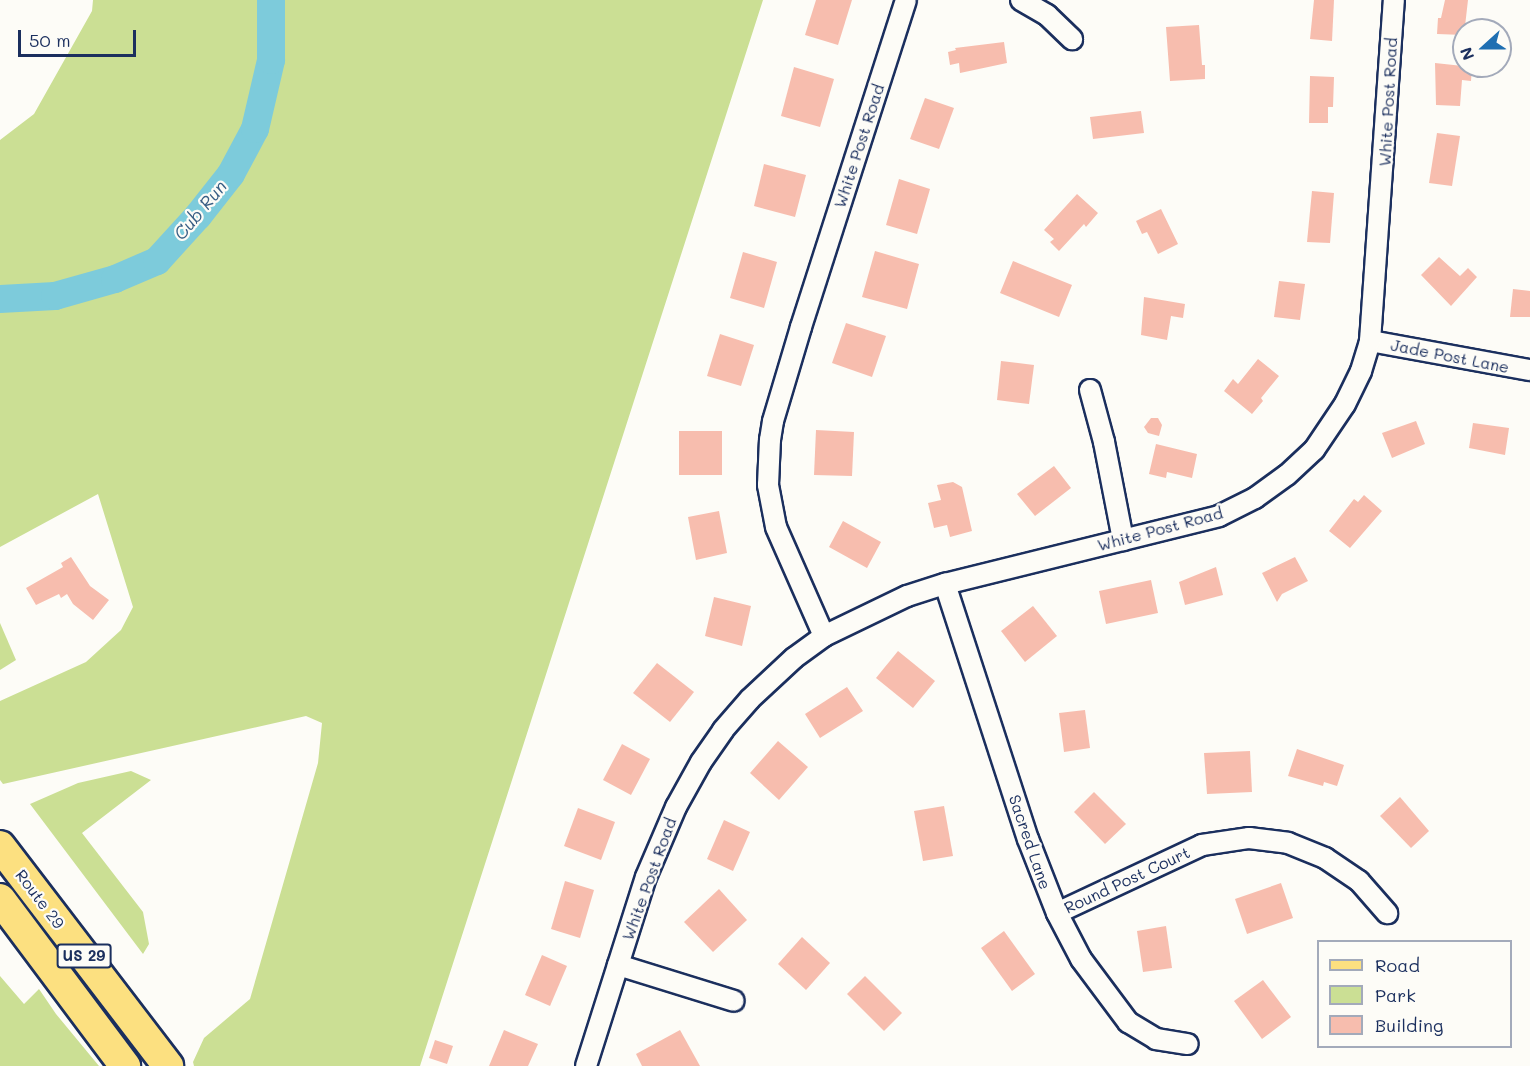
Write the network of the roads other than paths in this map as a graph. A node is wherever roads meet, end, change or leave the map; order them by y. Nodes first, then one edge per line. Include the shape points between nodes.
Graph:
1 (906, 0) edge
2 (1021, 0) edge
3 (1394, 0) edge
4 (1072, 39) dead end
5 (1370, 340) junction
6 (1530, 370) edge
7 (1090, 390) dead end
8 (1123, 540) junction
9 (945, 584) junction
10 (824, 636) junction
11 (0, 846) edge
12 (0, 899) edge
13 (1057, 913) junction
14 (1387, 913) dead end
15 (618, 965) junction
16 (734, 1001) dead end
17 (1188, 1044) dead end
18 (125, 1066) edge
19 (168, 1066) edge
20 (586, 1066) edge

1 - 10 street, White Post Road via 801,327 770,440 768,485 776,527
2 - 4 street via 1047,15
3 - 5 street, White Post Road
5 - 6 street, Jade Post Lane
5 - 8 street, White Post Road via 1361,371 1336,421 1314,450 1287,475 1220,516
7 - 8 street
8 - 9 street, White Post Road
9 - 10 street, White Post Road via 878,608
9 - 13 street, Sacred Lane via 1028,838
10 - 15 street, White Post Road via 750,699 701,762 656,851
11 - 19 main road, Route 29 / US 29
12 - 18 main road, Route 29 / US 29
13 - 14 street, Round Post Court via 1202,845 1249,838 1288,843 1325,858 1359,881
13 - 17 street, Sacred Lane via 1081,959 1128,1022 1156,1040
15 - 16 street
15 - 20 street, White Post Road

